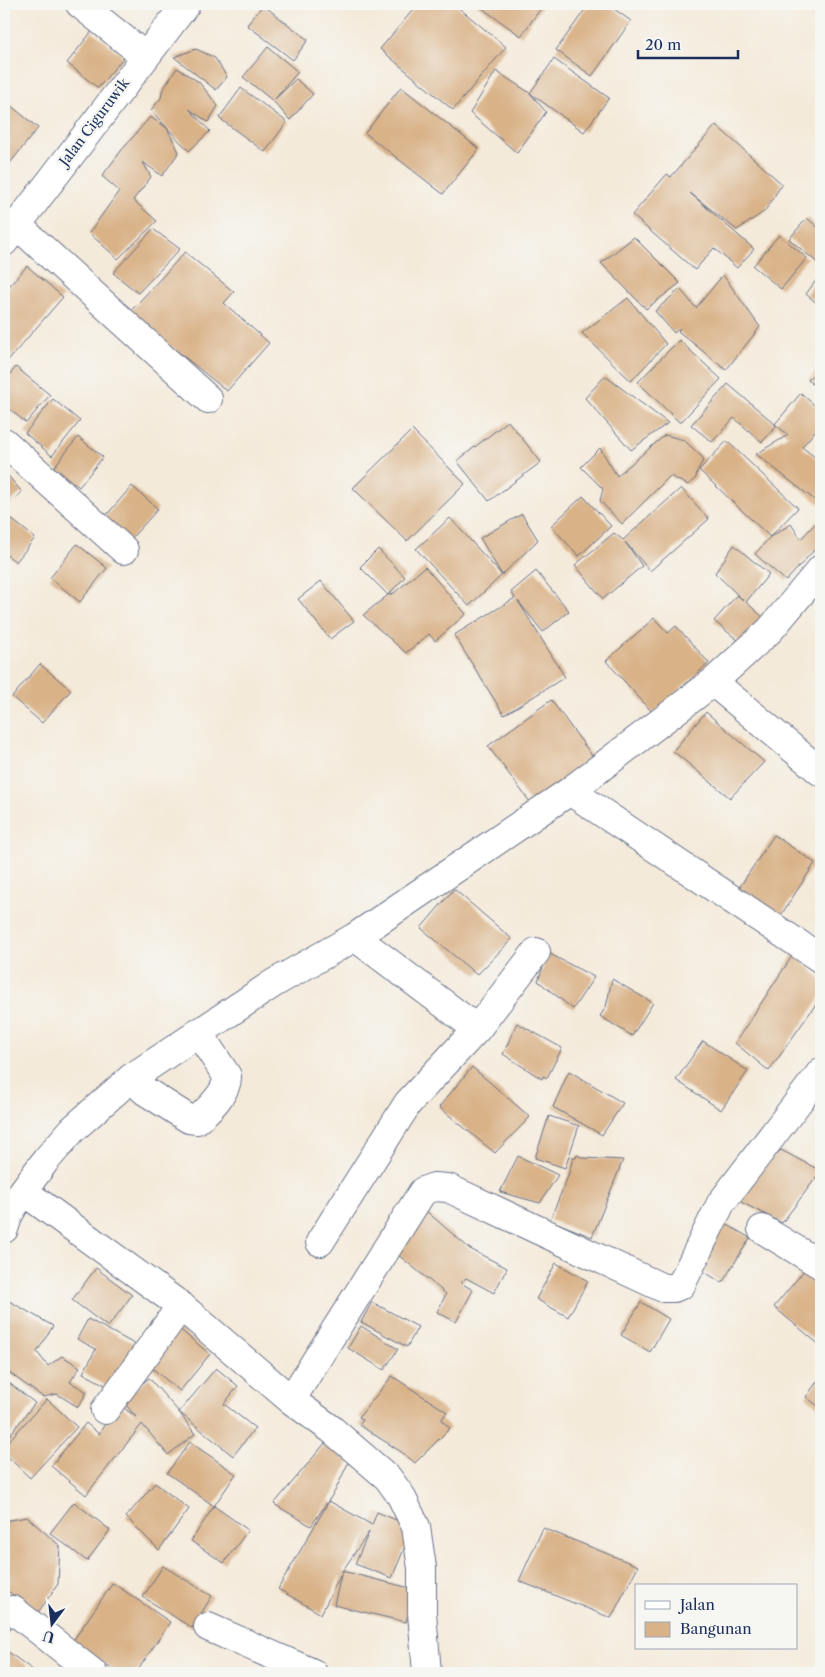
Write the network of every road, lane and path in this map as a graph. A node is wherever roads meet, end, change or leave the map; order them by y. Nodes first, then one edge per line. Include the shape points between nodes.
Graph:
1 (80, 4) edge
2 (186, 4) edge
3 (145, 56) junction
4 (10, 234) edge
5 (208, 399) dead end
6 (4, 442) edge
7 (124, 550) dead end
8 (821, 569) edge
9 (713, 682) junction
10 (821, 772) edge
11 (570, 791) junction
12 (355, 937) junction
13 (536, 952) dead end
14 (821, 960) edge
15 (477, 1029) junction
16 (198, 1032) junction
17 (821, 1072) edge
18 (131, 1078) junction
19 (24, 1191) junction
20 (6, 1217) edge
21 (762, 1228) dead end
22 (320, 1242) dead end
23 (821, 1264) edge
24 (181, 1306) junction
25 (291, 1400) junction
26 (105, 1410) dead end
27 (13, 1610) dead end
28 (208, 1627) dead end
29 (93, 1673) edge
30 (313, 1673) edge
31 (427, 1673) edge

1 - 3 street
2 - 3 street, Jalan Ciguruwik
3 - 4 street, Jalan Ciguruwik
4 - 5 street
6 - 7 street
8 - 9 street via 770,630
9 - 10 street
9 - 11 street
11 - 12 street
11 - 14 street
12 - 15 street
12 - 16 street via 274,982
13 - 15 street
15 - 22 street via 408,1103
16 - 18 street
16 - 18 street via 227,1076 227,1081 213,1105 197,1120 189,1119 145,1091
17 - 25 street via 721,1203 681,1285 674,1288 663,1288 448,1188 434,1187 423,1191
18 - 19 street via 73,1129
19 - 20 street
19 - 24 street
21 - 23 street
24 - 25 street
24 - 26 street
25 - 31 street via 388,1478 411,1514 422,1568
27 - 29 street
28 - 30 street

